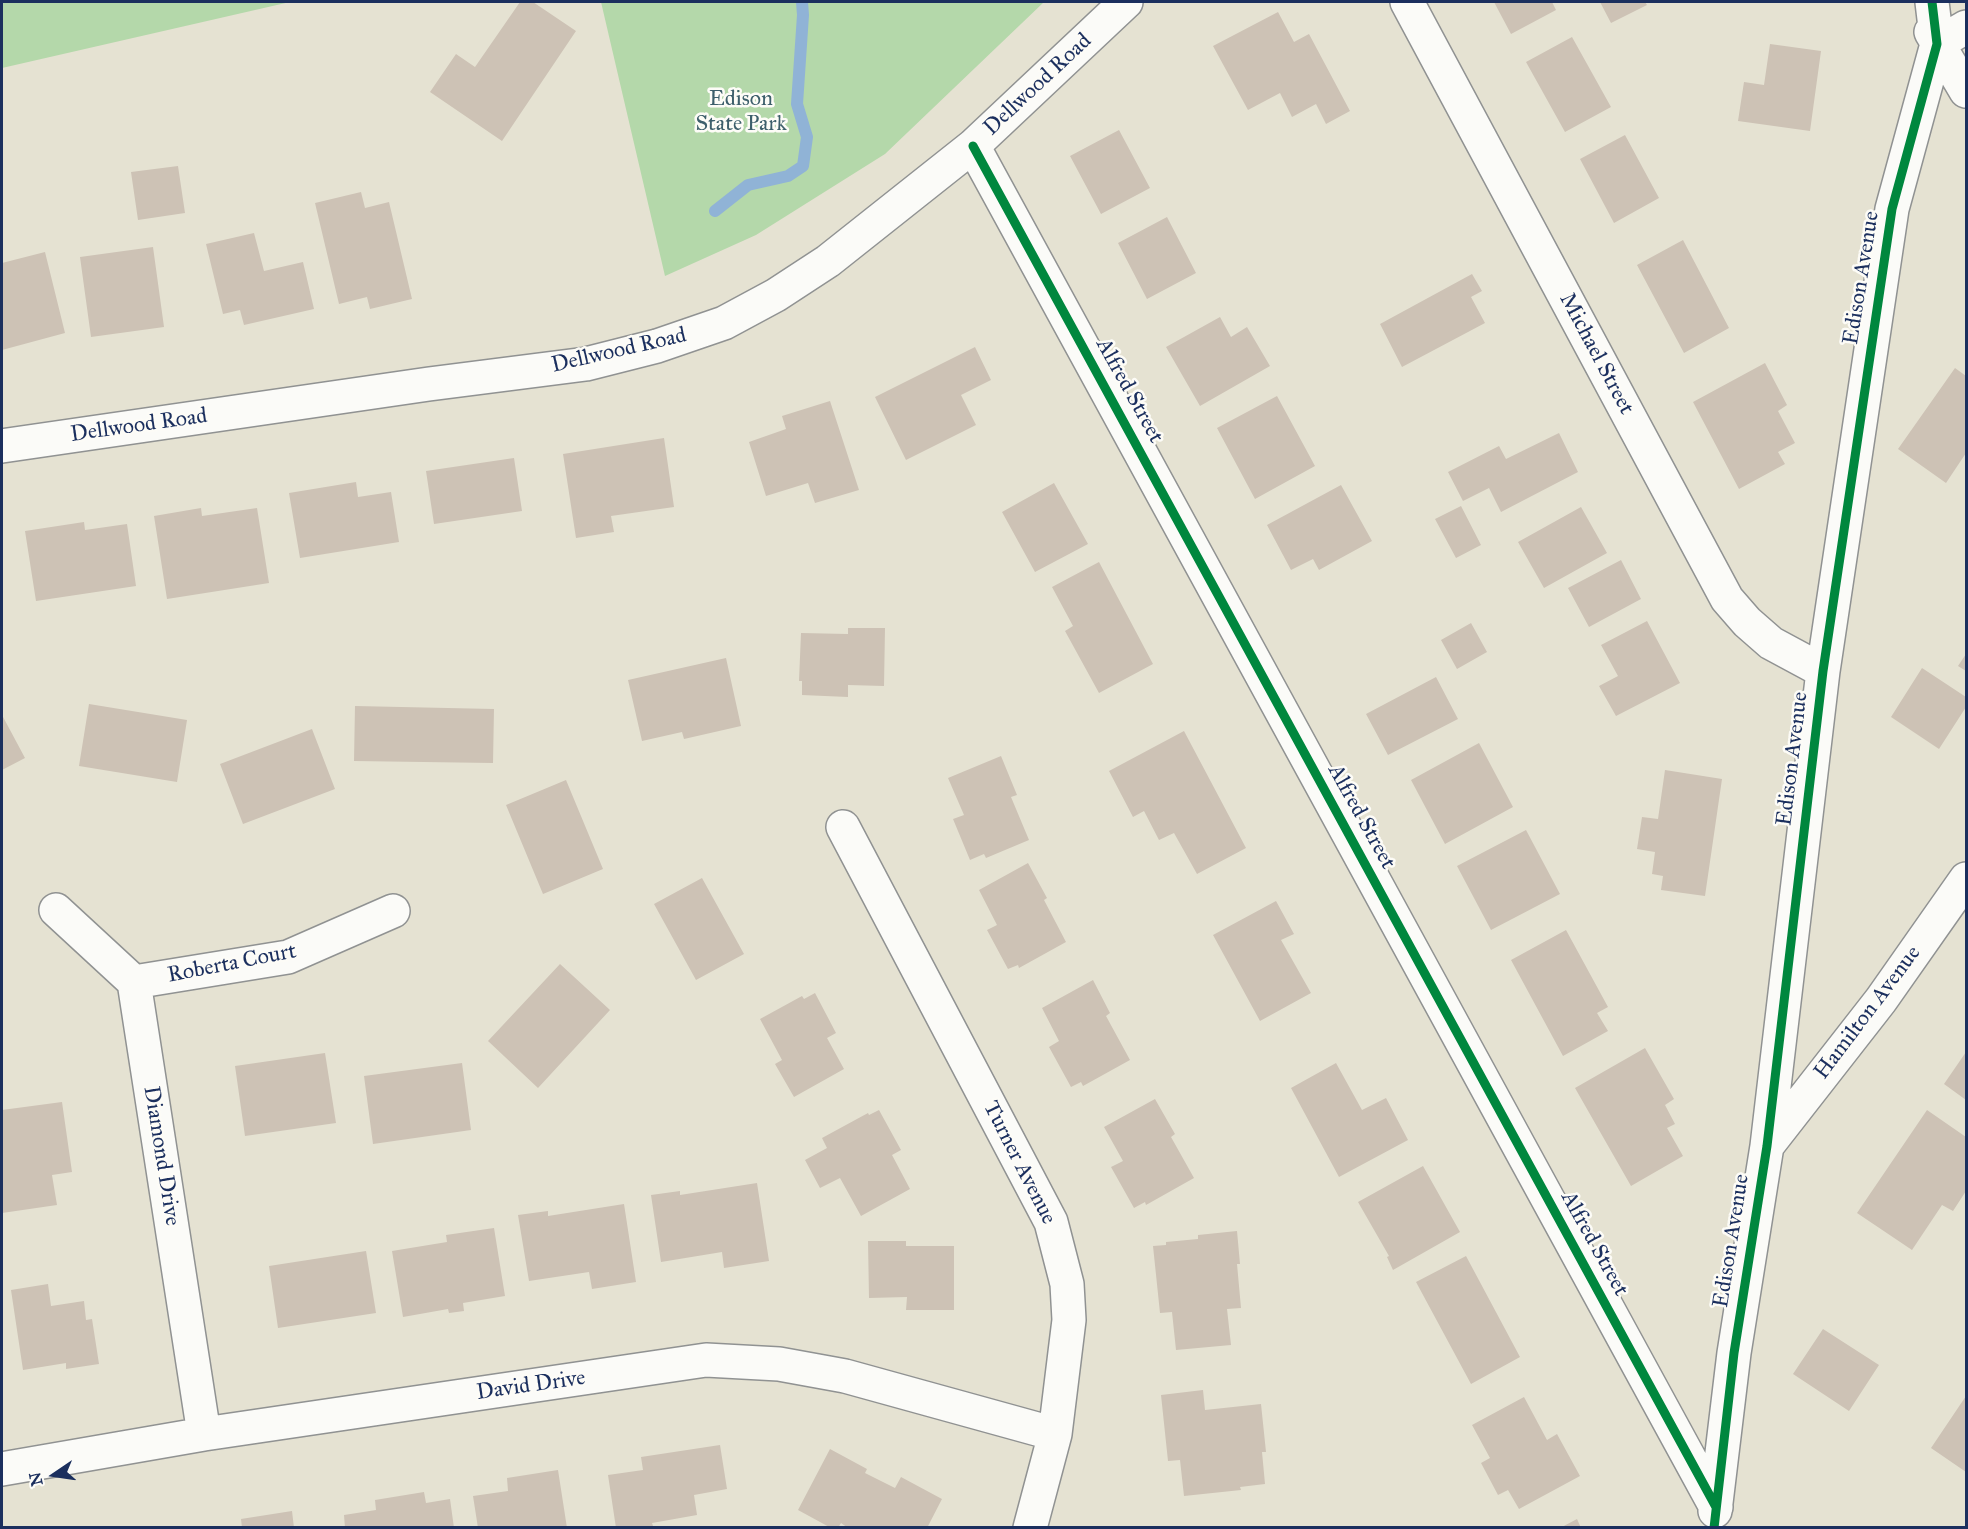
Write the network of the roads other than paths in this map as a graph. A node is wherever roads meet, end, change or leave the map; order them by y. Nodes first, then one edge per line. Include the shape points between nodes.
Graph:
1 (1126, 2) edge
2 (1407, 2) edge
3 (1914, 2) edge
4 (1932, 2) edge
5 (1966, 27) edge
6 (1937, 44) junction
7 (1966, 91) edge
8 (973, 146) junction
9 (2, 446) edge
10 (1823, 671) junction
11 (843, 826) dead end
12 (1966, 879) edge
13 (56, 910) dead end
14 (393, 911) dead end
15 (134, 982) junction
16 (1767, 1146) junction
17 (204, 1434) junction
18 (1055, 1434) junction
19 (2, 1468) edge
20 (1715, 1517) edge
21 (1030, 1527) edge

1 - 8 street, Dellwood Road
2 - 10 street, Michael Street via 1727,599 1771,643
3 - 6 street
4 - 6 street, Edison Avenue
5 - 6 street
6 - 7 street
6 - 10 street, Edison Avenue via 1892,209
8 - 9 street, Dellwood Road via 828,261 776,295 724,323 657,346 586,364
8 - 20 street, Alfred Street
10 - 16 street, Edison Avenue
11 - 18 street, Turner Avenue via 1051,1222 1067,1284 1069,1320
12 - 16 street, Hamilton Avenue via 1881,1000
13 - 15 street
14 - 15 street, Roberta Court via 288,957
15 - 17 street, Diamond Drive
16 - 20 street, Edison Avenue via 1734,1353
17 - 18 street, David Drive via 706,1360 779,1364 845,1376
17 - 19 street, David Drive
18 - 21 street, Turner Avenue

